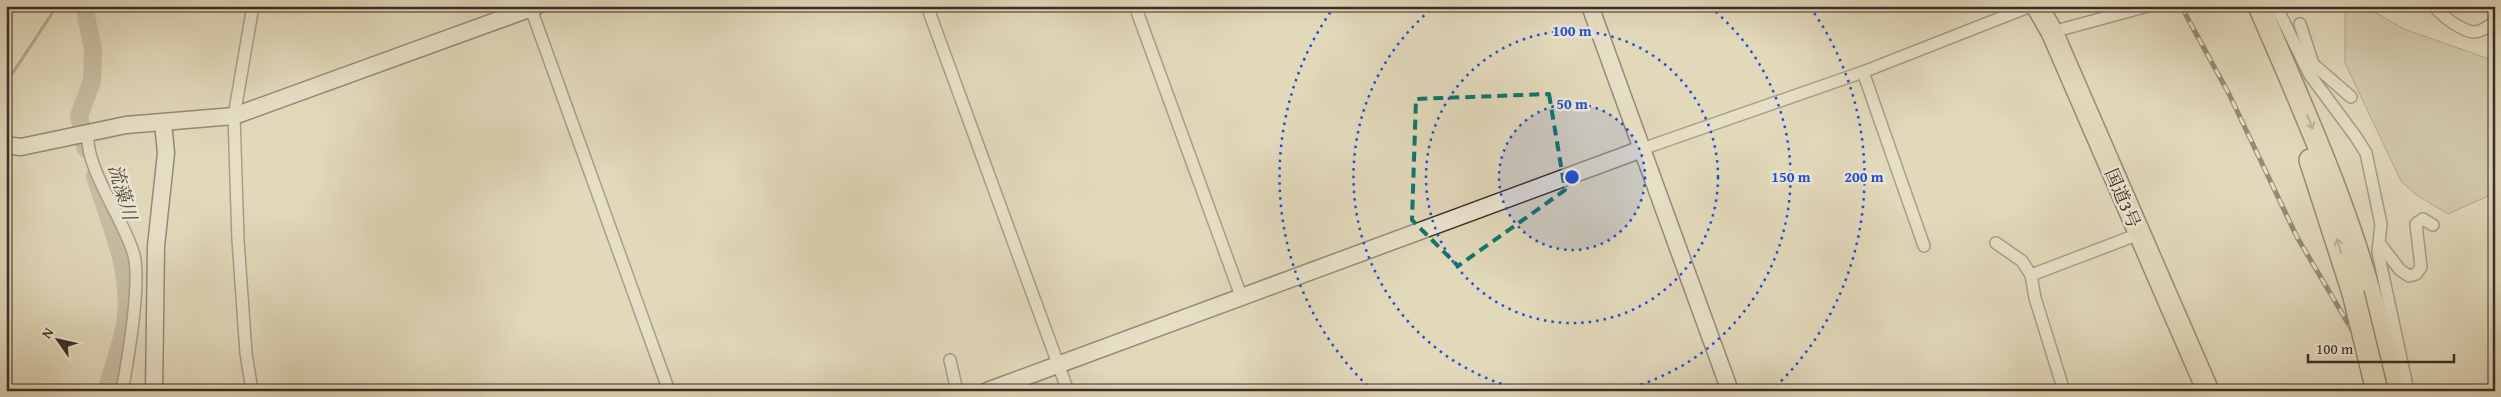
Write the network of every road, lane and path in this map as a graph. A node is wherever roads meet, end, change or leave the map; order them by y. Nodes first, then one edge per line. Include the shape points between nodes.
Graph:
1 (253, 6) edge
2 (927, 6) edge
3 (1135, 6) edge
4 (1590, 6) edge
5 (2030, 6) edge
6 (2037, 6) edge
7 (2148, 6) edge
8 (2434, 6) edge
9 (533, 7) edge
10 (2260, 10) edge
11 (2495, 22) edge
12 (2300, 24) dead end
13 (2052, 32) junction
14 (2309, 63) junction
15 (1863, 72) junction
16 (2351, 97) dead end
17 (234, 116) junction
18 (163, 123) junction
19 (88, 132) junction
20 (6, 145) edge
21 (1642, 149) junction
22 (2433, 225) dead end
23 (2139, 234) junction
24 (1996, 243) dead end
25 (2380, 244) junction
26 (1924, 246) dead end
27 (2031, 275) junction
28 (2361, 290) junction
29 (1241, 296) junction
30 (950, 360) dead end
31 (1058, 364) junction
32 (122, 391) edge
33 (154, 391) edge
34 (252, 391) edge
35 (668, 391) edge
36 (957, 391) edge
37 (987, 391) edge
38 (1068, 391) edge
39 (1730, 391) edge
40 (2064, 391) edge
41 (2208, 391) edge
42 (2378, 391) edge
43 (2394, 391) edge
44 (2408, 391) edge

1 - 17 street
2 - 31 street
3 - 29 street
4 - 21 street
5 - 15 street
6 - 13 highway, 国道3号
7 - 13 street
8 - 11 street via 2439,13 2467,31 2484,30
9 - 17 street
9 - 35 street
10 - 14 street
10 - 28 highway via 2315,173
12 - 14 street
13 - 23 highway, 国道3号
14 - 16 street
14 - 25 street via 2310,75 2366,153 2380,211
15 - 21 street
15 - 26 street
17 - 18 street
17 - 34 street via 238,240
18 - 19 street
18 - 33 street via 166,154 156,246
19 - 20 street via 21,147
19 - 32 street via 87,143 128,239 137,274
21 - 29 street
21 - 39 street
22 - 25 street via 2423,219 2416,224 2421,267 2416,274 2409,276 2400,270
23 - 27 street
23 - 41 highway, 国道3号
24 - 27 street via 2022,261
25 - 44 street via 2378,252
27 - 40 street
28 - 42 highway, bridge
28 - 43 highway
29 - 31 street
30 - 36 street
31 - 37 street
31 - 38 street

